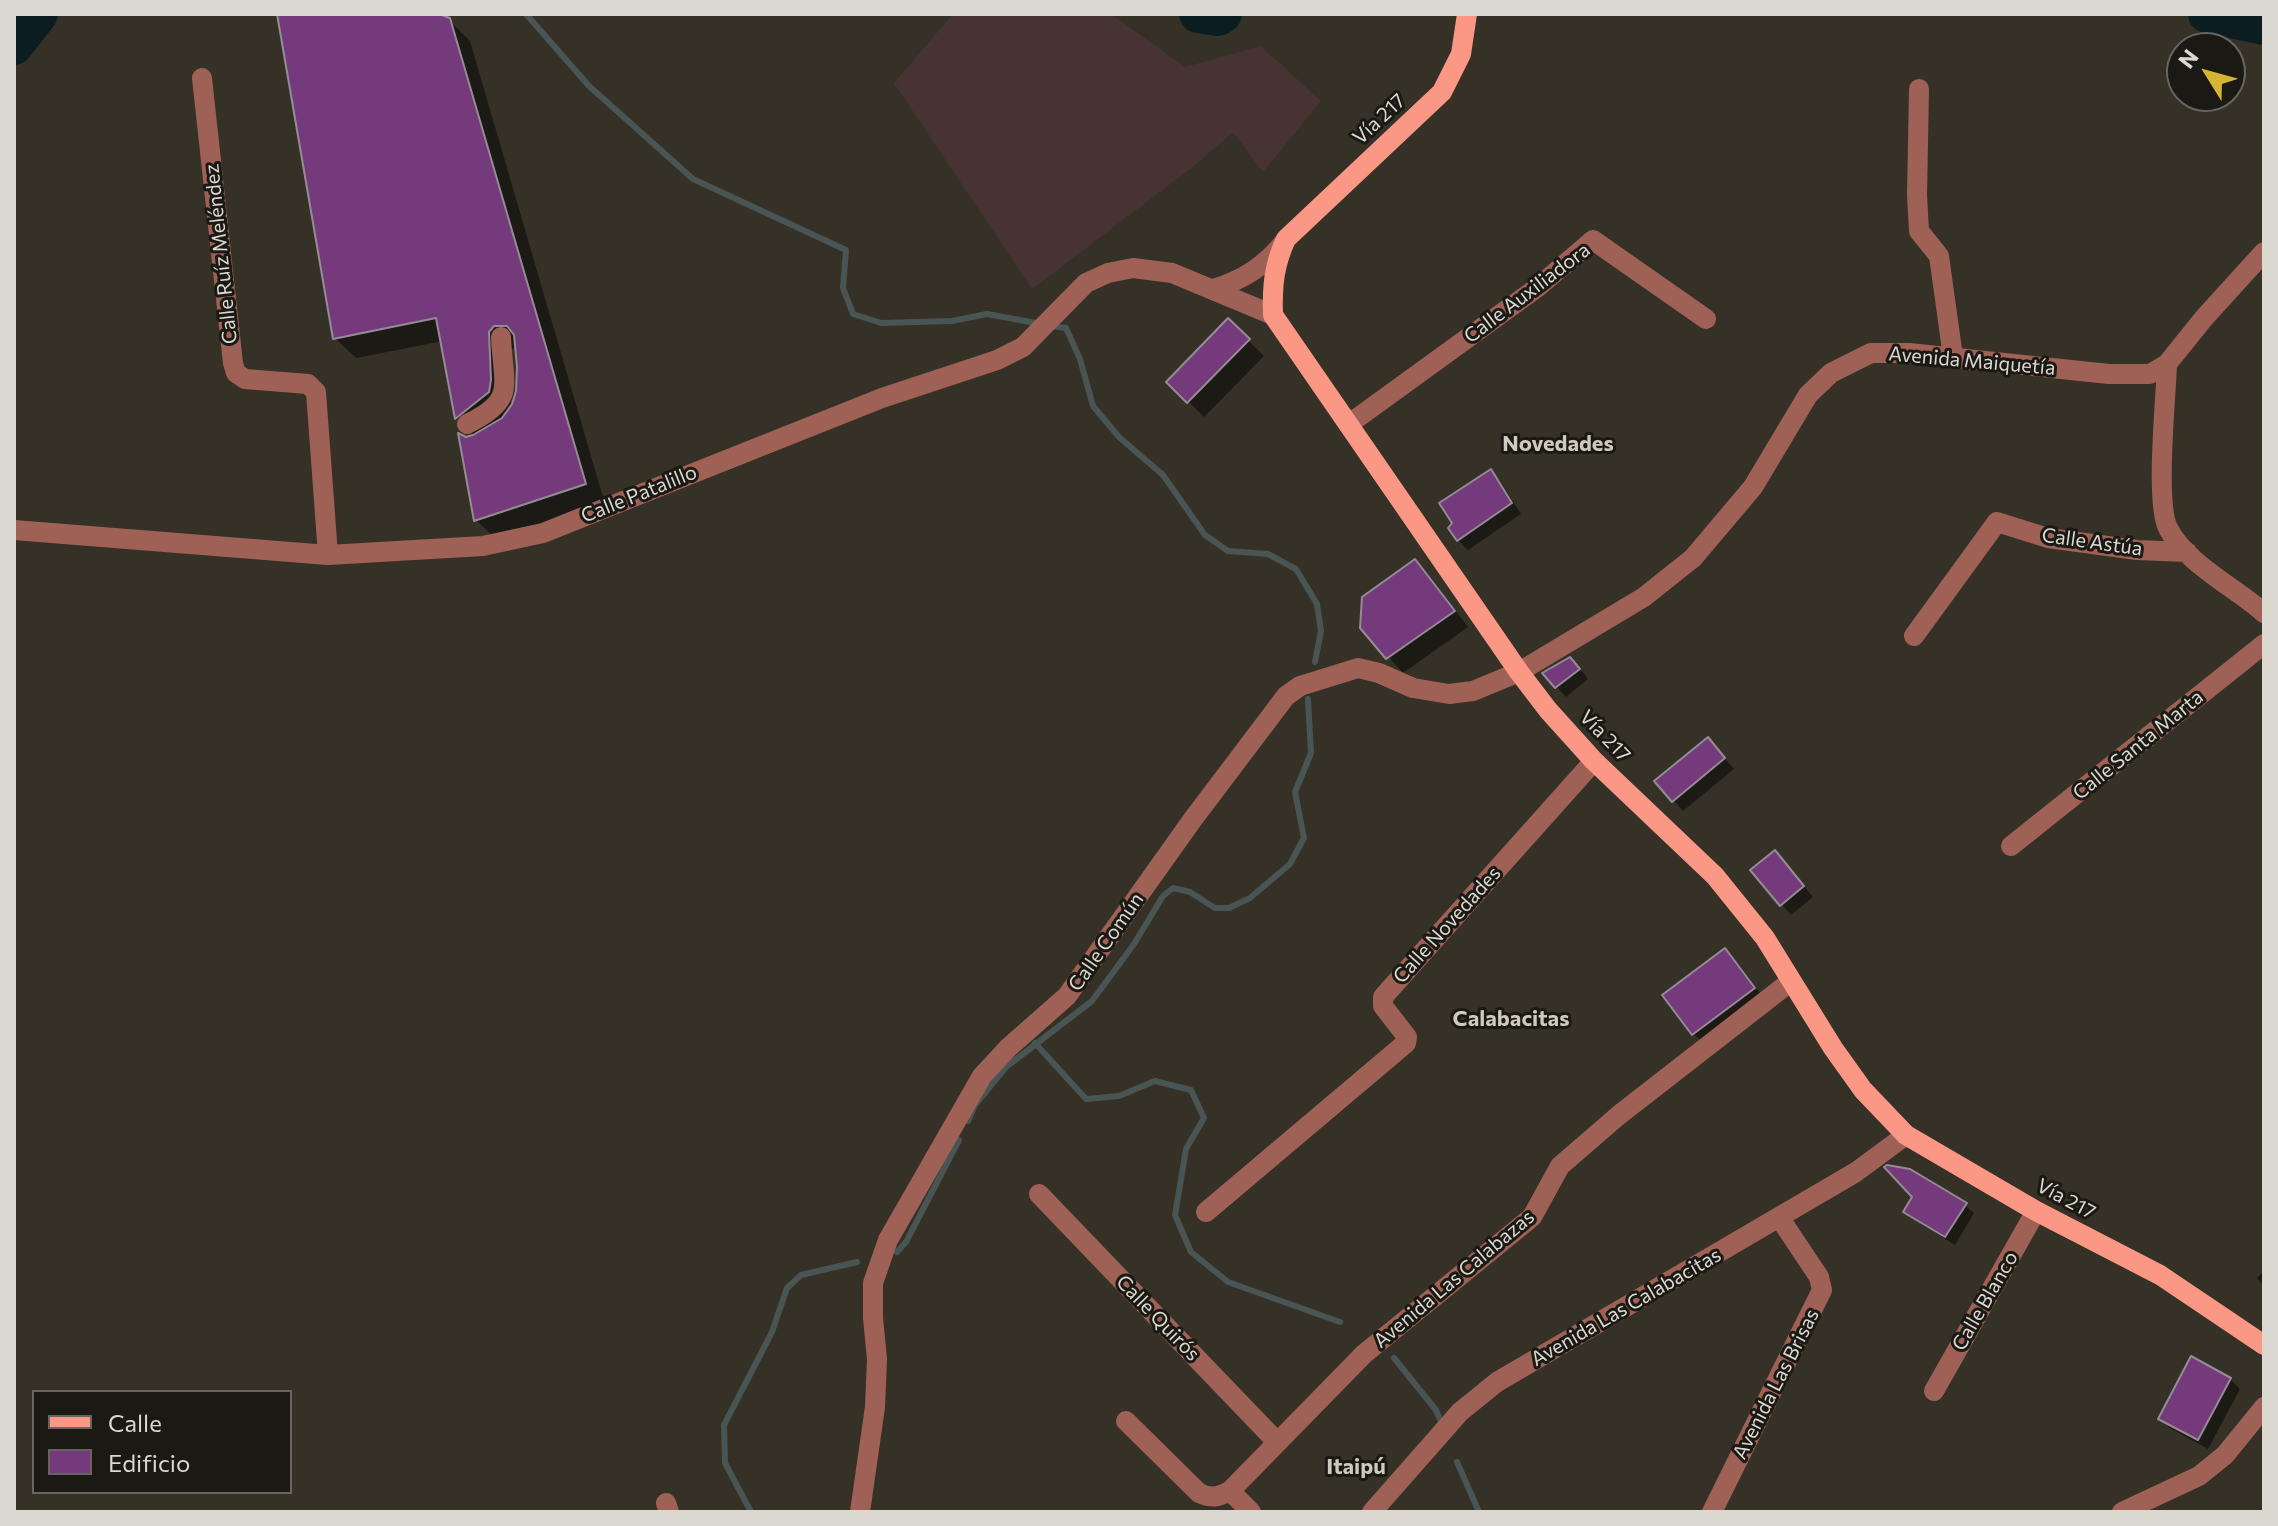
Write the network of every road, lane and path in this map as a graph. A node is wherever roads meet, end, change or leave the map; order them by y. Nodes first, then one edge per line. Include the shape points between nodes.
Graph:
1 (1468, 14) edge
2 (202, 78) dead end
3 (1919, 89) dead end
4 (1286, 239) junction
5 (2264, 252) edge
6 (1213, 289) junction
7 (1273, 315) junction
8 (1706, 319) dead end
9 (501, 337) dead end
10 (1953, 357) junction
11 (2167, 364) junction
12 (467, 424) dead end
13 (1349, 424) junction
14 (14, 530) edge
15 (2187, 552) junction
16 (328, 555) junction
17 (2264, 613) edge
18 (1914, 636) dead end
19 (2264, 644) edge
20 (1519, 672) junction
21 (1594, 761) junction
22 (2011, 846) dead end
23 (1790, 982) junction
24 (1906, 1135) junction
25 (1039, 1194) dead end
26 (2036, 1211) junction
27 (1206, 1212) dead end
28 (1779, 1217) junction
29 (2264, 1345) edge
30 (1934, 1391) dead end
31 (2264, 1407) edge
32 (1126, 1421) dead end
33 (1277, 1442) junction
34 (1230, 1491) junction
35 (860, 1512) edge
36 (1251, 1512) edge
37 (1372, 1512) edge
38 (1712, 1512) edge
39 (2122, 1512) edge

1 - 4 main road, Vía 217 via 1461,54 1442,92
2 - 16 street, Calle Ruíz Meléndez via 233,363 245,379 308,384 316,392
3 - 10 street via 1919,231 1939,256
4 - 6 street via 1262,266
4 - 7 main road, Vía 217 via 1276,262
5 - 11 street
6 - 7 street, Calle Patalillo
6 - 16 street, Calle Patalillo via 1172,273 1133,268 1108,273 1086,283 1023,347 997,360 882,398 543,533 483,546
7 - 13 main road, Vía 217
8 - 13 street, Calle Auxiliadora via 1593,240 1538,287
9 - 12 street via 504,395 500,405
10 - 11 street, Avenida Maiquetía via 2109,374 2150,374
10 - 20 street, Avenida Maiquetía via 1871,353 1831,373 1808,395 1753,487 1693,558 1644,597
11 - 15 street via 2161,503 2168,528
13 - 20 main road, Vía 217
14 - 16 street, Calle Patalillo
15 - 17 street
15 - 18 street, Calle Astúa via 2048,538 1997,522
19 - 22 street, Calle Santa Marta
20 - 21 main road, Vía 217
20 - 35 street, Calle Común via 1473,691 1449,694 1413,688 1358,668 1300,686 1286,696 1067,996 982,1076 888,1240 873,1283 875,1407
21 - 23 main road, Vía 217 via 1715,876 1765,938
21 - 27 street, Calle Novedades via 1383,997 1383,1006 1407,1037 1406,1043
23 - 24 main road, Vía 217 via 1863,1090
23 - 33 street, Avenida Las Calabazas via 1560,1166 1532,1217 1364,1354
24 - 26 main road, Vía 217
24 - 28 street, Avenida Las Calabacitas
25 - 33 street, Calle Quirós
26 - 29 main road, Vía 217 via 2160,1275
26 - 30 street, Calle Blanco
28 - 37 street, Avenida Las Calabacitas via 1497,1382 1460,1412
28 - 38 street, Avenida Las Brisas via 1819,1277 1822,1290
31 - 39 street via 2225,1455 2199,1476
32 - 34 street via 1199,1493 1218,1497
33 - 34 street, Avenida Las Calabazas
34 - 36 street

